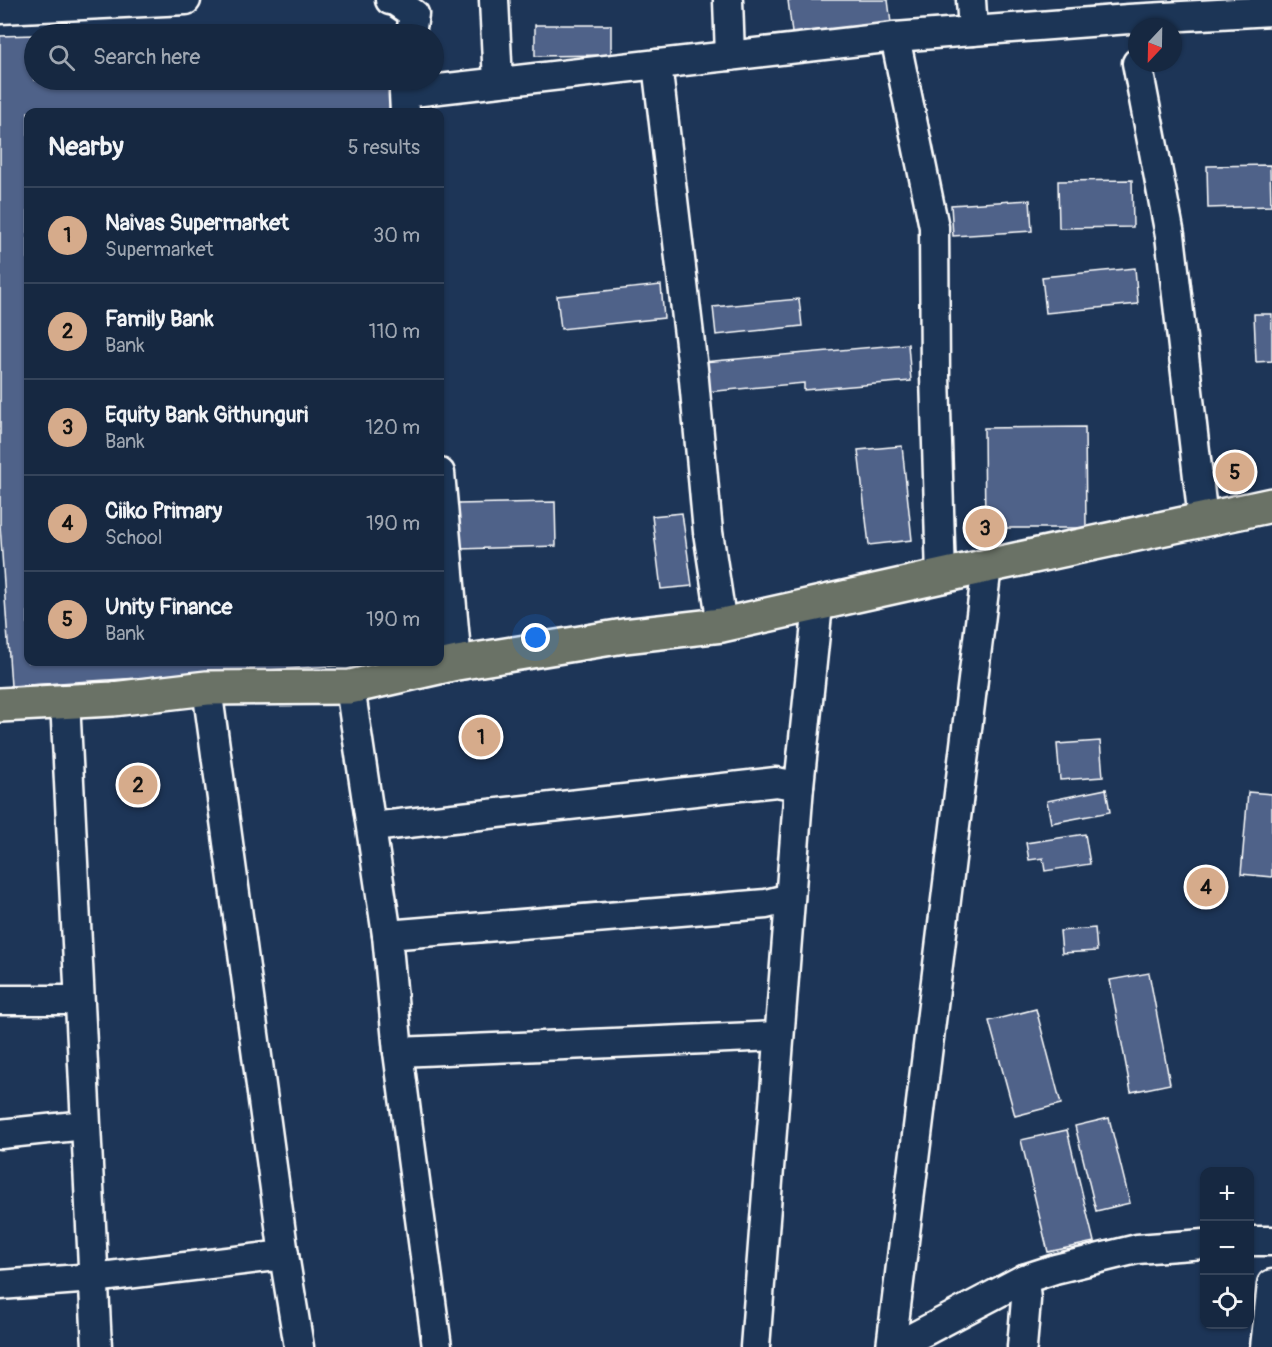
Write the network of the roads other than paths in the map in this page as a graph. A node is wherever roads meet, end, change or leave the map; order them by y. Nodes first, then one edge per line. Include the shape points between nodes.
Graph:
1 (186, 0) edge
2 (390, 0) edge
3 (494, 0) edge
4 (728, 0) edge
5 (971, 0) edge
6 (0, 9) edge
7 (1272, 11) edge
8 (1147, 18) edge
9 (1128, 19) edge
10 (412, 24) edge
11 (973, 31) junction
12 (895, 37) junction
13 (729, 56) junction
14 (657, 64) junction
15 (1139, 72) edge
16 (498, 82) junction
17 (441, 90) edge
18 (444, 90) edge
19 (405, 95) edge
20 (1272, 505) edge
21 (444, 515) edge
22 (1203, 520) junction
23 (987, 566) junction
24 (941, 576) junction
25 (818, 605) junction
26 (722, 625) junction
27 (458, 663) junction
28 (350, 687) junction
29 (207, 688) junction
30 (64, 701) junction
31 (0, 705) edge
32 (799, 786) junction
33 (372, 827) junction
34 (790, 898) junction
35 (387, 935) junction
36 (0, 1000) edge
37 (79, 1000) junction
38 (778, 1036) junction
39 (398, 1052) junction
40 (84, 1125) junction
41 (0, 1134) edge
42 (1254, 1241) edge
43 (1272, 1241) edge
44 (1200, 1244) edge
45 (284, 1255) junction
46 (93, 1278) junction
47 (1024, 1279) junction
48 (1272, 1284) edge
49 (0, 1285) edge
50 (96, 1347) edge
51 (299, 1347) edge
52 (436, 1347) edge
53 (755, 1347) edge
54 (893, 1347) edge
55 (1022, 1347) edge
56 (1265, 1347) edge

1 - 6 street
2 - 10 street via 414,14
3 - 16 street
4 - 13 street
5 - 11 street
7 - 8 street
9 - 11 street
11 - 12 street
12 - 13 street
12 - 24 street via 934,227
13 - 14 street
14 - 16 street
14 - 26 street via 708,532
15 - 22 street via 1170,235
16 - 18 street
17 - 19 street
20 - 22 main road
21 - 27 street
22 - 23 main road
23 - 24 main road
23 - 54 street
24 - 25 main road
25 - 26 main road
25 - 32 street
26 - 27 main road via 624,636
27 - 28 main road
28 - 29 main road
28 - 33 street
29 - 30 main road
29 - 45 street
30 - 31 main road
30 - 37 street
32 - 33 street via 776,782
32 - 34 street
33 - 35 street
34 - 35 street via 766,904
34 - 38 street
35 - 39 street
36 - 37 street
37 - 40 street
38 - 39 street
38 - 53 street
39 - 52 street
40 - 41 street
40 - 46 street
42 - 43 street
44 - 47 street via 1137,1249
45 - 46 street
45 - 51 street
46 - 49 street
46 - 50 street
47 - 54 street
47 - 55 street
48 - 56 street

